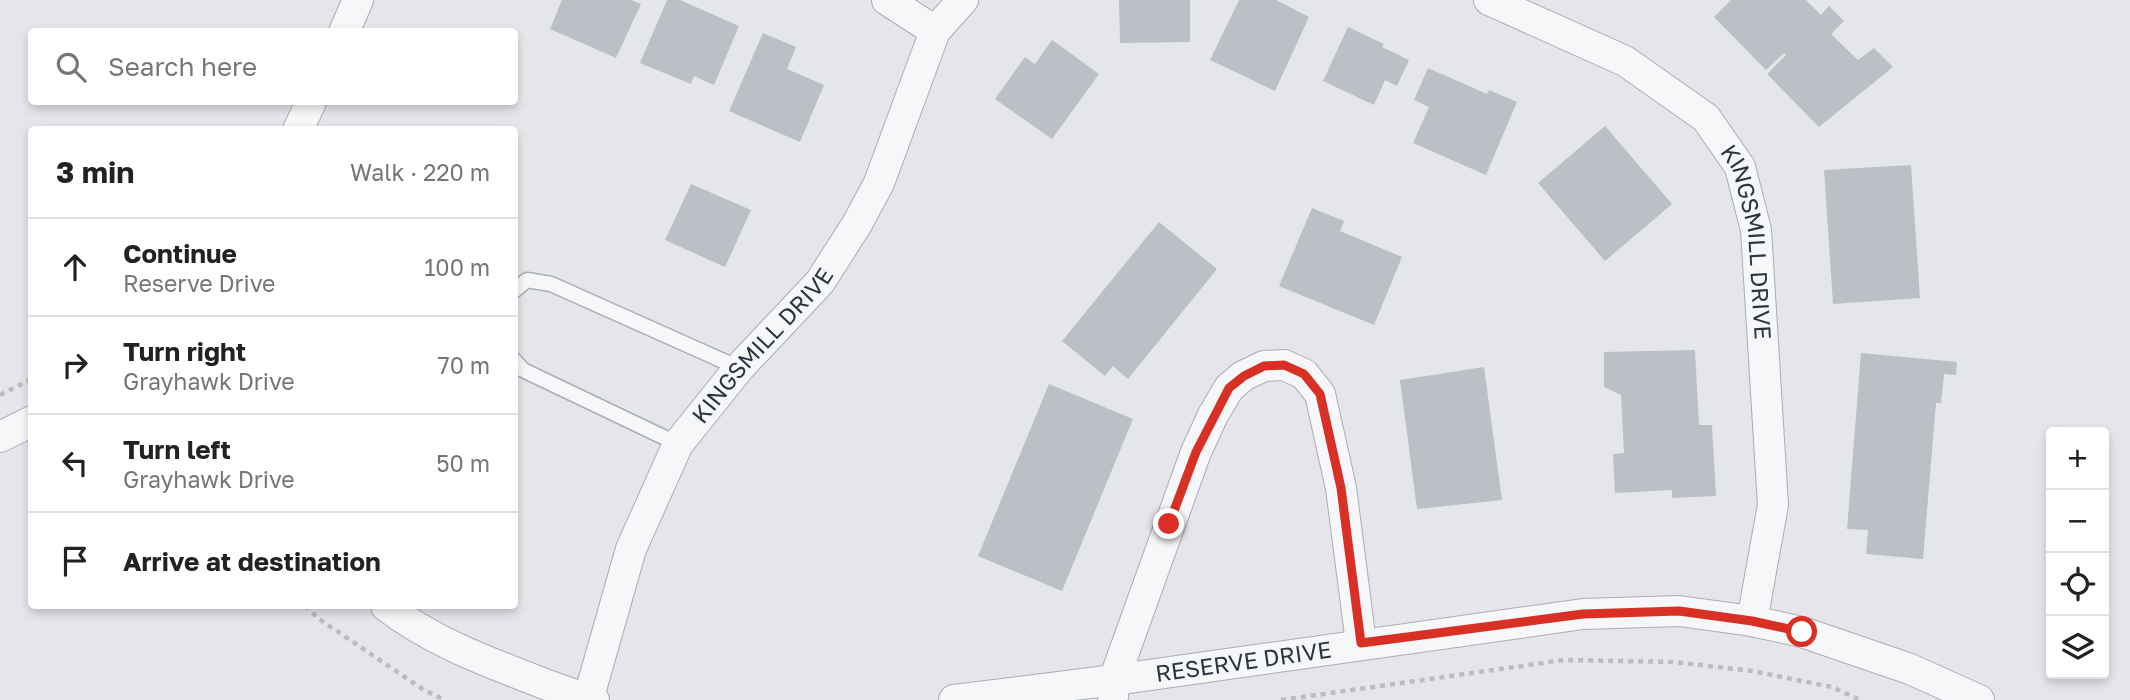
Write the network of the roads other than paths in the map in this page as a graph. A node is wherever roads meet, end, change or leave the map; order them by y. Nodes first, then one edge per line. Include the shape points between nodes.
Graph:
1 (358, 0) edge
2 (887, 0) edge
3 (963, 0) edge
4 (1489, 0) edge
5 (346, 28) edge
6 (935, 31) junction
7 (311, 105) edge
8 (301, 126) edge
9 (518, 287) edge
10 (518, 364) edge
11 (739, 368) junction
12 (28, 423) edge
13 (0, 437) edge
14 (678, 444) junction
15 (390, 609) edge
16 (1752, 621) junction
17 (1361, 643) junction
18 (1113, 690) edge
19 (590, 700) edge
20 (954, 700) edge
21 (1979, 700) edge

1 - 5 street
2 - 6 street
3 - 6 street, KINGSMILL DRIVE
4 - 16 street, KINGSMILL DRIVE via 1625,61 1706,118 1740,167 1756,230 1773,505
6 - 11 street, KINGSMILL DRIVE via 878,183 857,224 820,282
7 - 8 street
9 - 11 lane via 527,280 551,284
10 - 14 lane
11 - 14 street, KINGSMILL DRIVE
12 - 13 street
14 - 19 street, KINGSMILL DRIVE via 631,549
15 - 19 street via 446,642
16 - 17 street, RESERVE DRIVE via 1679,611 1583,614
16 - 21 street, RESERVE DRIVE via 1855,649
17 - 18 street, RESERVE DRIVE
17 - 18 street via 1341,488 1320,394 1304,374 1284,365 1264,366 1229,388 1213,415
18 - 20 street, RESERVE DRIVE

